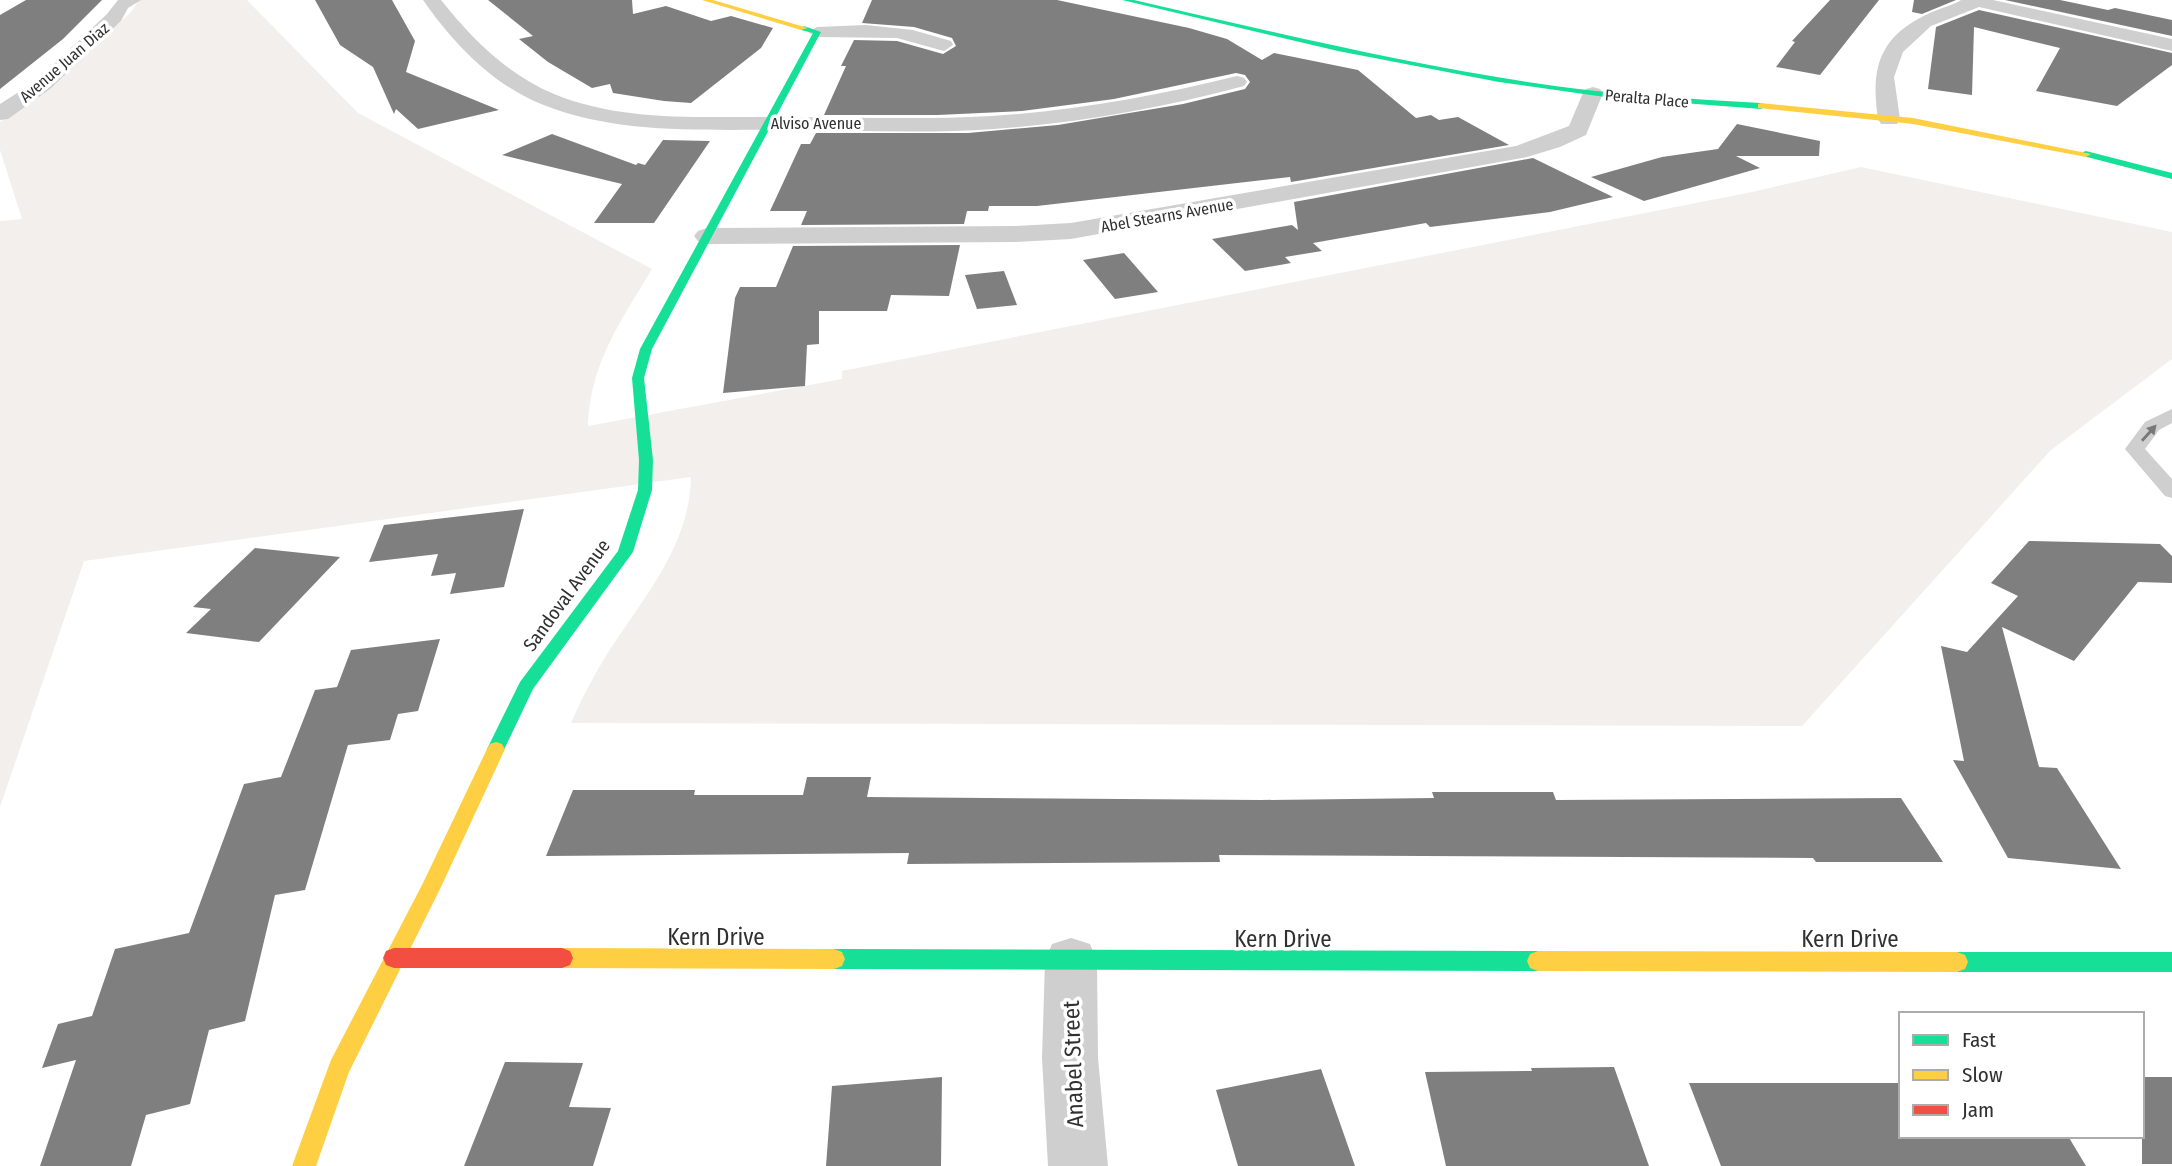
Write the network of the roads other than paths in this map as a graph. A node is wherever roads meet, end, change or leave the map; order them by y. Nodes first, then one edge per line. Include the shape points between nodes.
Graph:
1 (432, 0) edge
2 (705, 0) edge
3 (1125, 0) edge
4 (1975, 1) edge
5 (123, 2) edge
6 (817, 33) junction
7 (944, 45) dead end
8 (2172, 45) edge
9 (1237, 82) dead end
10 (1593, 93) junction
11 (0, 114) edge
12 (1889, 119) junction
13 (768, 123) junction
14 (2172, 176) edge
15 (707, 236) junction
16 (2172, 415) edge
17 (2172, 492) edge
18 (394, 958) junction
19 (1072, 961) junction
20 (2172, 962) edge
21 (304, 1166) edge
22 (1078, 1166) edge

1 - 13 street, Alviso Avenue via 483,57 547,99 639,119
2 - 6 street
3 - 10 street, Peralta Place via 1430,68
4 - 8 street
4 - 12 street via 1944,12 1905,37 1887,64 1884,84
5 - 11 street, Avenue Juan Diaz via 115,17 64,66
6 - 7 street via 898,31
6 - 13 street, Sandoval Avenue
9 - 13 street, Alviso Avenue via 1183,96 1021,120
10 - 12 street, Peralta Place
10 - 15 street, Abel Stearns Avenue via 1578,130 1520,152 1174,214 1014,234
12 - 14 street, Peralta Place via 2025,141
13 - 15 street, Sandoval Avenue
15 - 18 street, Sandoval Avenue via 646,349 638,378 645,490 625,552 526,686
17 -> 16 lane via 2135,449 2152,426
18 - 19 street, Kern Drive
18 - 21 street, Sandoval Avenue via 339,1068
19 - 20 street, Kern Drive
19 - 22 street, Anabel Street via 1070,1058

